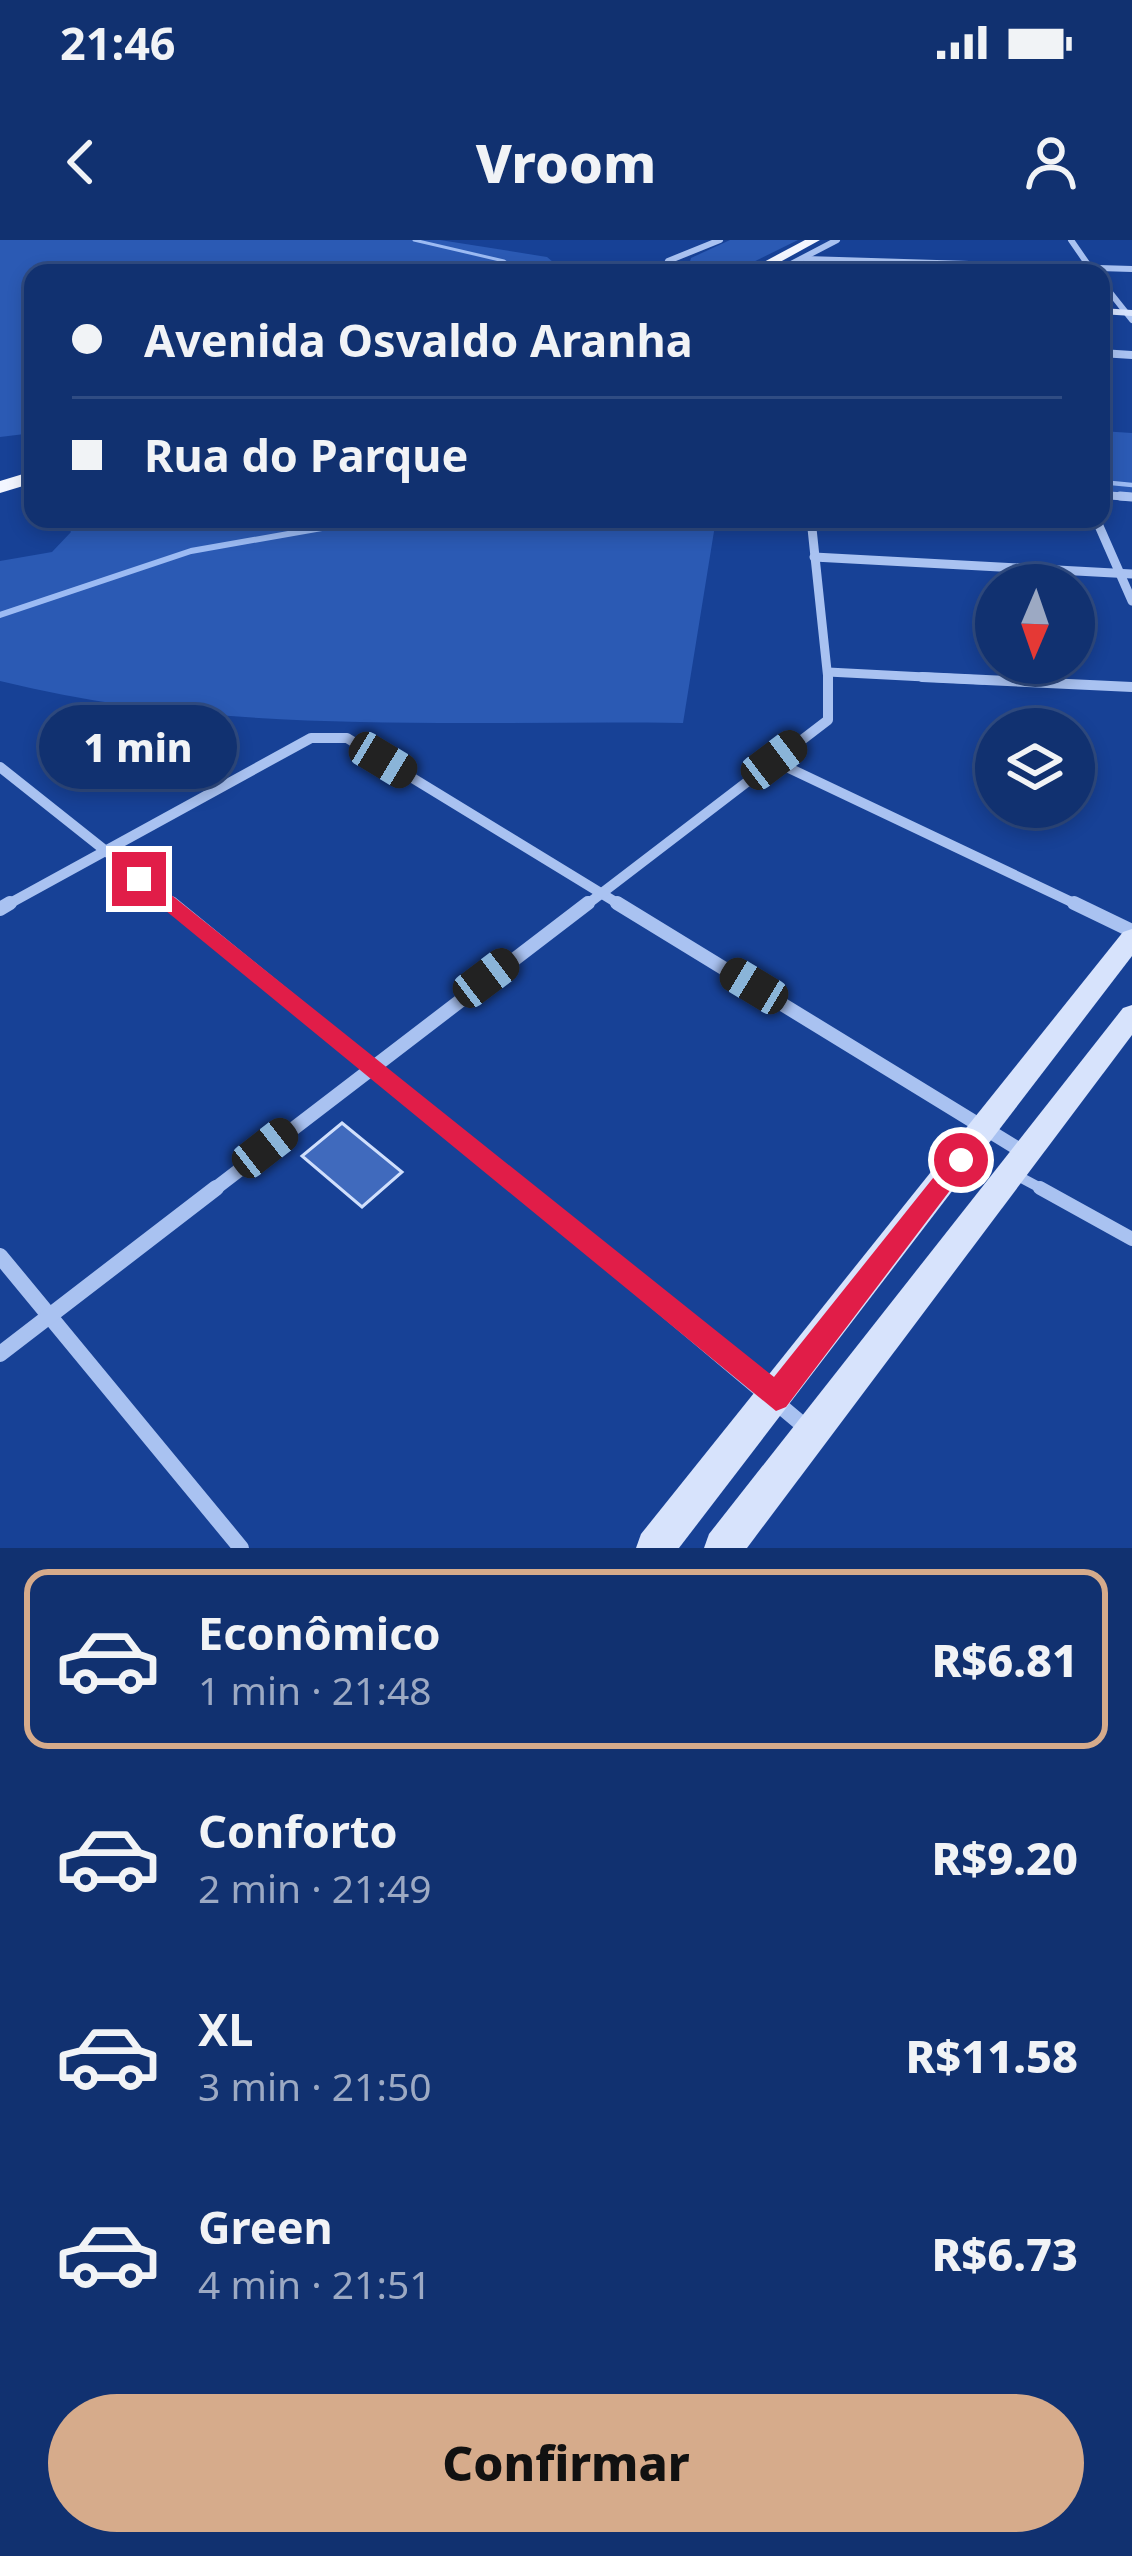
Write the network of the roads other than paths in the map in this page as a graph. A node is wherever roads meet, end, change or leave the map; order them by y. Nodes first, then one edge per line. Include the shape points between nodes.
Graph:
1 (720, 240) edge
2 (814, 240) edge
3 (837, 240) edge
4 (784, 259) junction
5 (806, 259) junction
6 (667, 264) edge
7 (765, 264) edge
8 (772, 264) edge
9 (795, 264) edge
10 (936, 264) edge
11 (812, 528) edge
12 (1101, 528) edge
13 (814, 557) junction
14 (1126, 574) edge
15 (1132, 601) edge
16 (828, 672) junction
17 (1132, 687) edge
18 (774, 760) junction
19 (0, 767) edge
20 (105, 852) junction
21 (599, 892) junction
22 (0, 909) edge
23 (1132, 934) edge
24 (1130, 1022) edge
25 (374, 1065) junction
26 (988, 1126) junction
27 (1019, 1163) junction
28 (1132, 1239) edge
29 (0, 1256) edge
30 (49, 1316) junction
31 (0, 1354) edge
32 (776, 1397) junction
33 (810, 1430) junction
34 (241, 1548) edge
35 (656, 1548) edge
36 (722, 1548) edge

1 - 6 street
2 - 4 main road
3 - 5 street
4 - 7 main road
4 - 8 main road
5 - 9 street
5 - 10 street
11 - 13 street
12 - 14 street
13 - 14 street
13 - 16 street
14 - 15 street
16 - 17 street
16 - 18 street via 828,720
18 - 21 street
18 - 23 street
19 - 20 street
20 - 21 street via 327,736 347,738
20 - 22 street
20 - 25 street
21 - 25 street
21 - 26 street
23 - 26 main road
24 - 27 main road
25 - 30 street
25 - 32 street
26 - 27 street
26 - 32 main road
27 - 28 lane
27 - 33 main road
29 - 30 street
30 - 31 street
30 - 34 street
32 - 33 street
32 - 35 main road
33 - 36 main road

